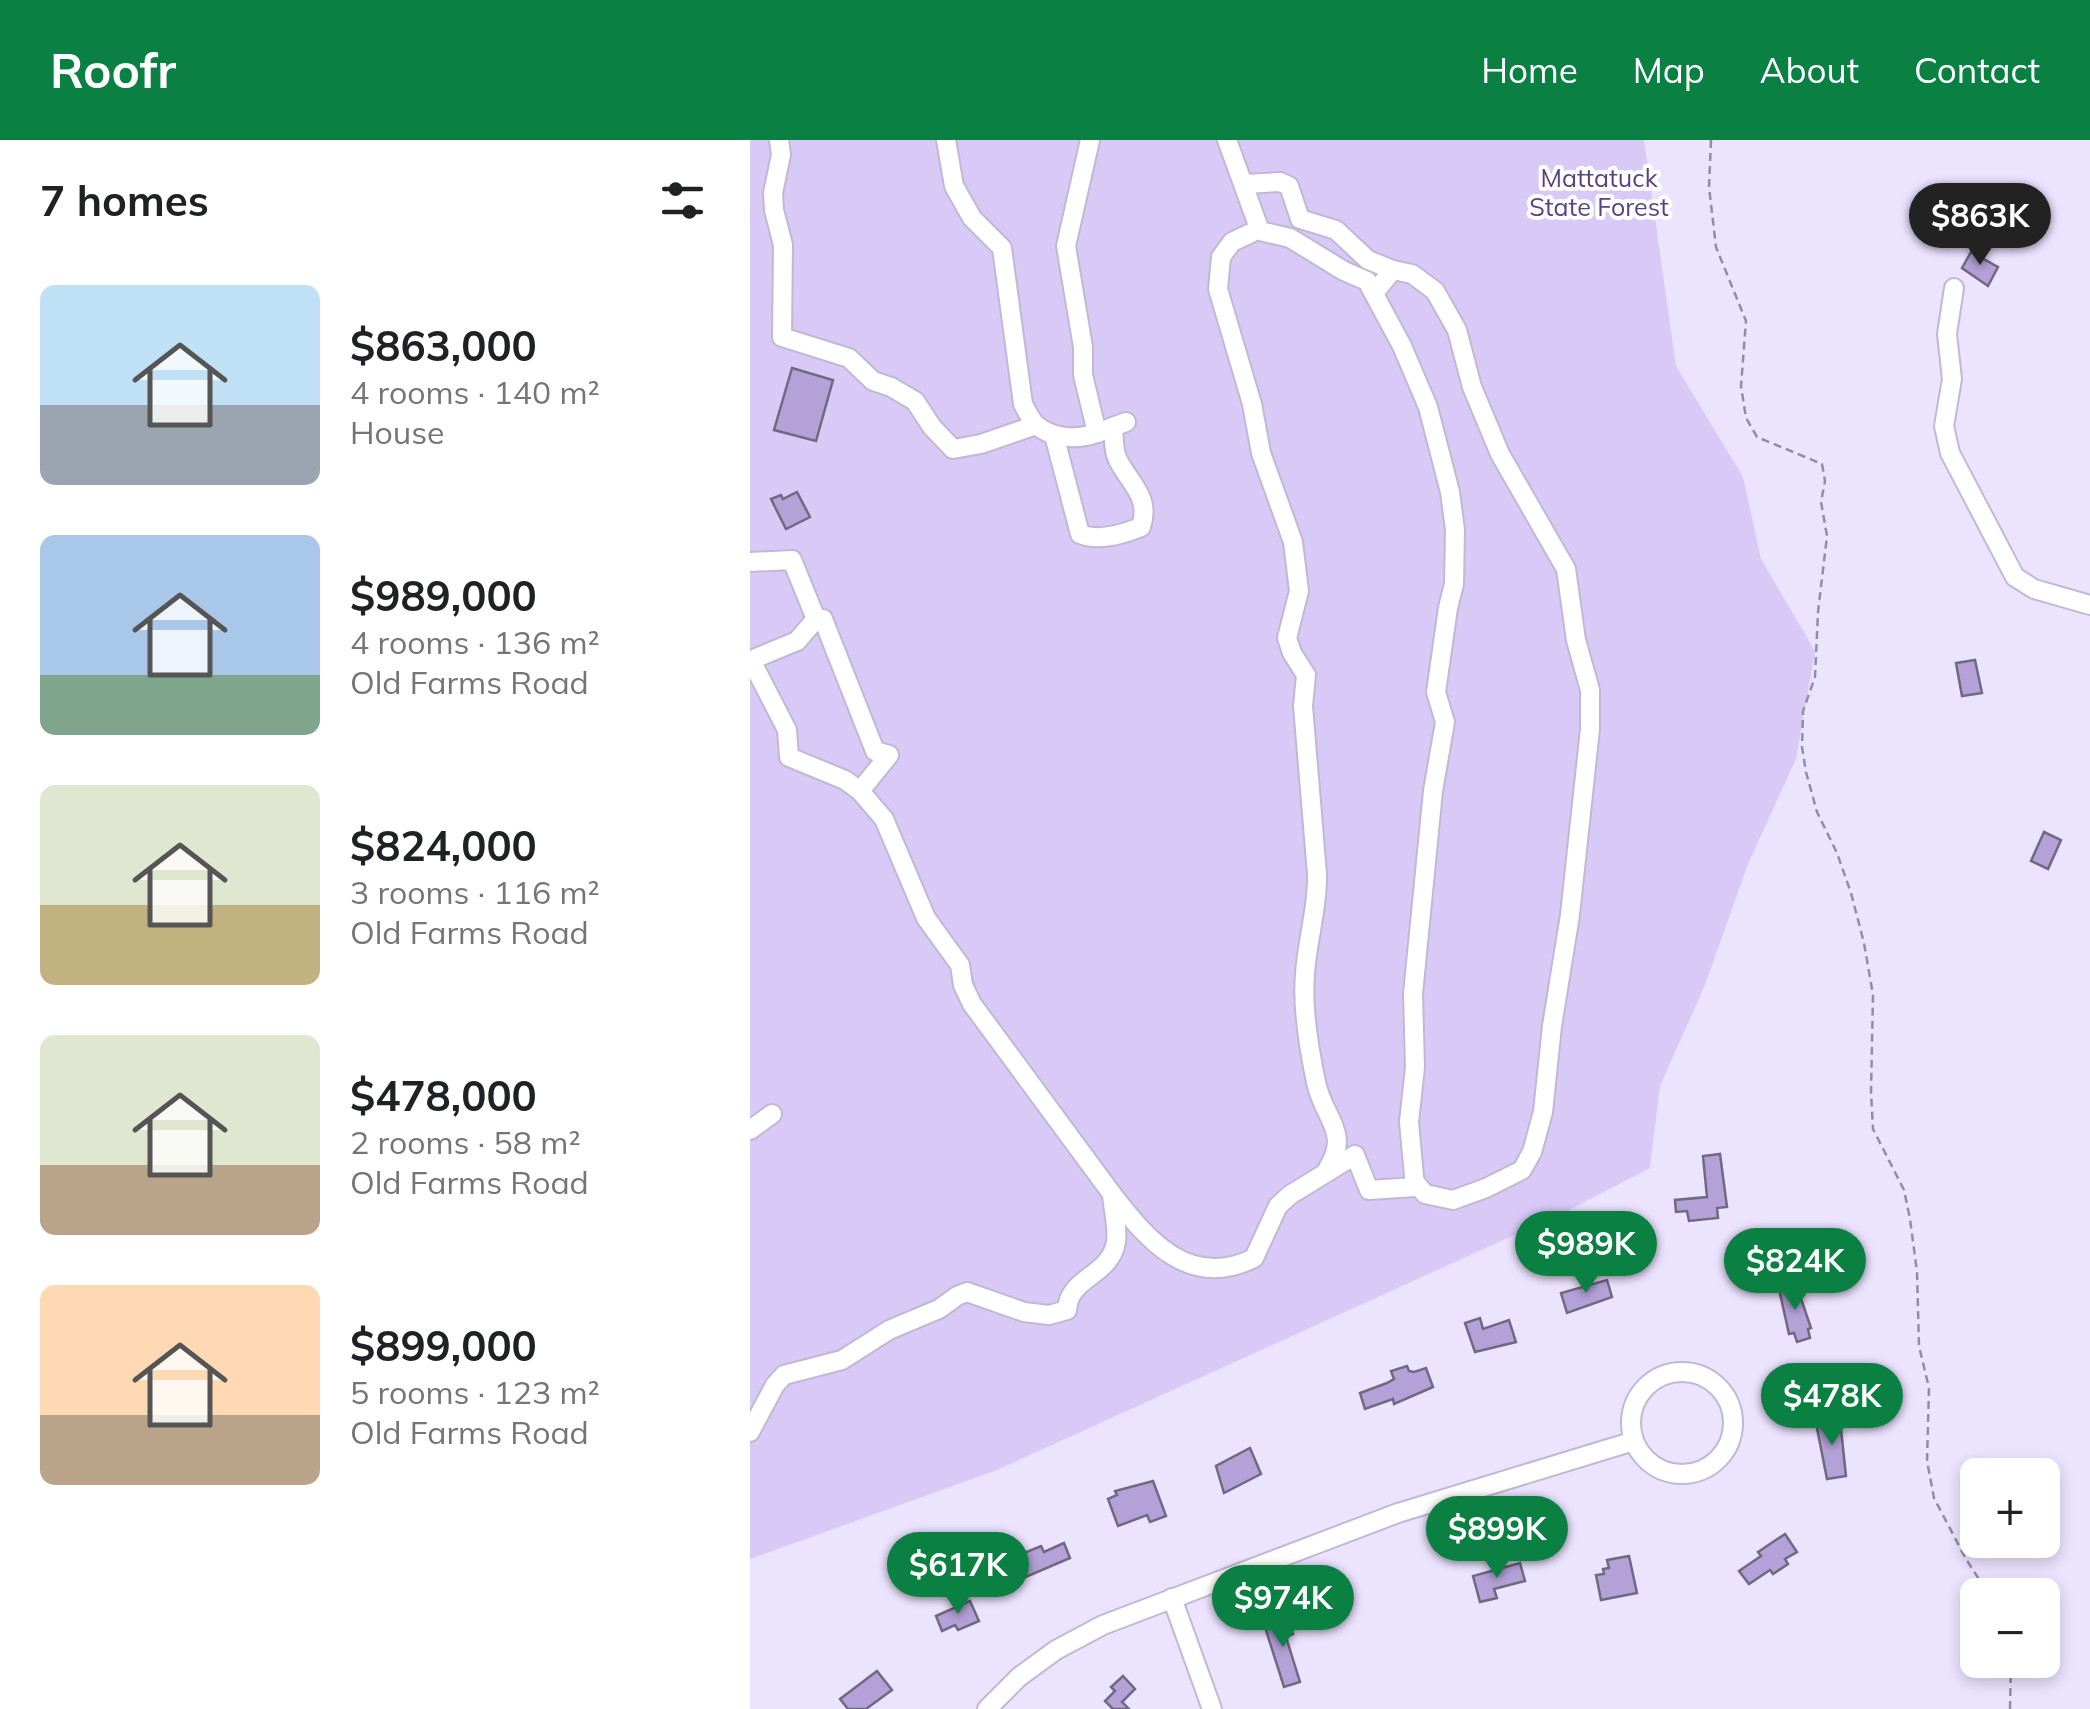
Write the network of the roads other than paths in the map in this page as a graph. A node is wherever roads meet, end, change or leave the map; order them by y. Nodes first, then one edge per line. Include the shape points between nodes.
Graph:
1 (779, 140) edge
2 (946, 140) edge
3 (1090, 140) edge
4 (1227, 140) edge
5 (1244, 184) junction
6 (1251, 233) dead end
7 (1393, 270) junction
8 (1954, 288) dead end
9 (1374, 293) junction
10 (1036, 425) junction
11 (1112, 427) junction
12 (1054, 435) junction
13 (750, 562) edge
14 (2090, 606) edge
15 (816, 619) junction
16 (860, 791) junction
17 (772, 1114) dead end
18 (750, 1130) edge
19 (1326, 1173) junction
20 (1415, 1182) junction
21 (1112, 1194) junction
22 (750, 1432) edge
23 (1634, 1441) junction
24 (1172, 1598) junction
25 (987, 1709) edge
26 (1212, 1709) edge

1 - 10 street via 773,193 783,244 782,337 849,358 874,381 915,402 954,449
2 - 10 street via 954,186 972,218 1002,248 1023,404
3 - 11 street via 1066,246 1084,374
4 - 5 street
5 - 7 street via 1289,186 1300,219 1336,230 1368,260
5 - 9 street via 1260,232 1290,238 1366,280
6 - 19 street via 1221,256 1218,289 1261,454 1294,542 1298,591 1288,638 1306,675 1318,874 1304,980 1316,1086 1339,1140
7 - 9 street
7 - 20 street via 1435,291 1456,330 1500,454 1566,569 1590,690 1570,915 1532,1152 1522,1170 1453,1200 1425,1194
8 - 14 street via 1944,426 1950,453 2015,577
9 - 20 street via 1428,407 1455,530 1454,584 1436,692 1445,722 1413,994 1409,1122
10 - 12 street
11 - 12 street via 1080,438
11 - 12 street via 1116,457 1144,507 1141,527 1126,533 1080,534
13 - 15 street via 792,560
15 - 16 street via 823,619 875,751 889,755
15 - 16 street via 797,641 756,658 754,670 787,730 790,757
16 - 21 street via 884,819 926,918 956,957 972,1004
17 - 18 street
19 - 20 street via 1355,1156 1369,1190 1415,1188
19 - 21 street via 1278,1206 1254,1258 1213,1271 1177,1260 1145,1235
21 - 22 street via 1114,1250 1098,1275 1076,1284 1067,1310 1024,1312 968,1292 842,1360 784,1375
23 - 23 street via 1635,1403 1650,1383 1669,1374 1711,1380 1731,1406 1732,1439 1712,1466 1697,1473 1664,1472
23 - 24 street via 1398,1514
24 - 25 street via 1056,1650
24 - 26 street

